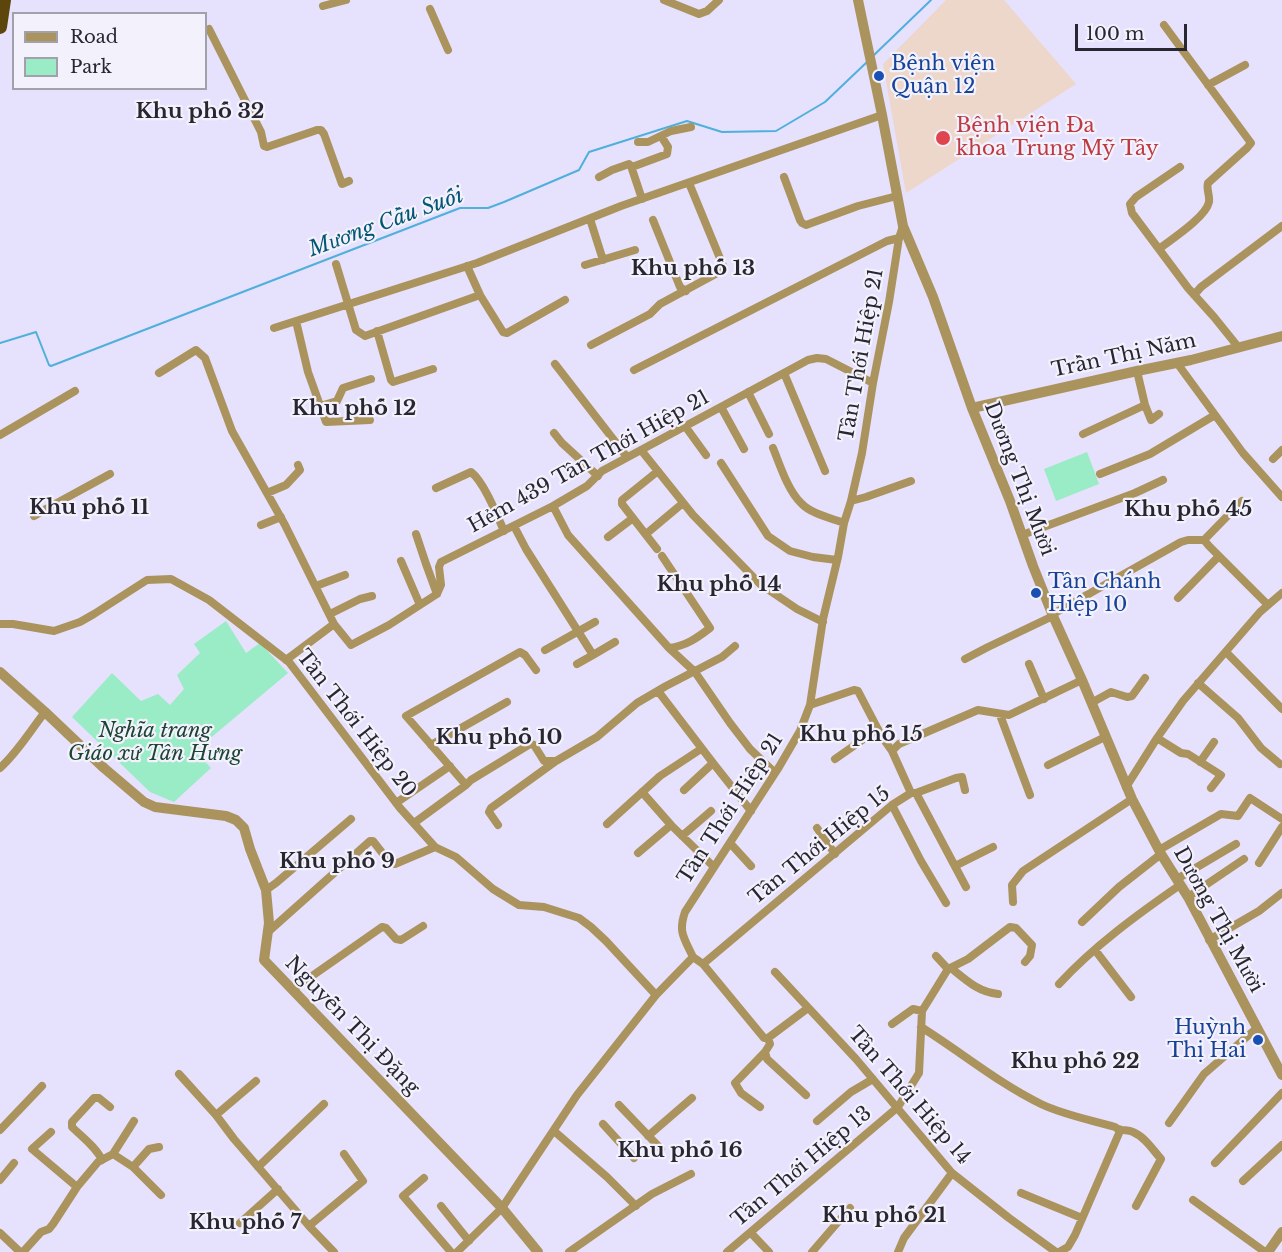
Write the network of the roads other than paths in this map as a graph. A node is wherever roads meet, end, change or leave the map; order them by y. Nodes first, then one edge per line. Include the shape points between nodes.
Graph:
1 (4, 0) edge
2 (345, 0) edge
3 (664, 0) edge
4 (718, 0) edge
5 (858, 0) edge
6 (323, 6) dead end
7 (430, 9) dead end
8 (1164, 26) dead end
9 (0, 27) edge
10 (209, 29) dead end
11 (448, 50) dead end
12 (1245, 65) dead end
13 (1208, 85) junction
14 (882, 115) junction
15 (691, 127) dead end
16 (661, 136) junction
17 (638, 142) dead end
18 (632, 167) junction
19 (1180, 167) dead end
20 (599, 177) dead end
21 (784, 177) dead end
22 (349, 181) dead end
23 (688, 183) junction
24 (897, 196) junction
25 (642, 199) junction
26 (590, 219) junction
27 (653, 220) dead end
28 (903, 226) junction
29 (1282, 226) edge
30 (899, 237) junction
31 (1159, 249) junction
32 (635, 250) dead end
33 (603, 260) junction
34 (336, 264) dead end
35 (585, 265) dead end
36 (467, 266) junction
37 (686, 291) junction
38 (480, 295) junction
39 (1194, 295) junction
40 (564, 300) dead end
41 (348, 304) junction
42 (296, 321) junction
43 (274, 328) dead end
44 (377, 331) junction
45 (1282, 336) edge
46 (591, 345) dead end
47 (1239, 348) junction
48 (1177, 363) junction
49 (555, 364) dead end
50 (433, 369) dead end
51 (634, 370) dead end
52 (1137, 371) junction
53 (159, 373) dead end
54 (784, 374) junction
55 (371, 379) dead end
56 (873, 383) junction
57 (75, 391) dead end
58 (748, 392) junction
59 (1145, 405) junction
60 (320, 406) junction
61 (721, 406) junction
62 (972, 408) junction
63 (1159, 414) dead end
64 (1215, 415) junction
65 (370, 420) dead end
66 (685, 426) junction
67 (554, 433) dead end
68 (768, 434) dead end
69 (0, 435) edge
70 (1083, 435) dead end
71 (773, 448) dead end
72 (744, 449) dead end
73 (640, 450) junction
74 (1282, 450) edge
75 (705, 455) dead end
76 (627, 458) junction
77 (1273, 459) dead end
78 (721, 463) dead end
79 (298, 465) dead end
80 (658, 471) junction
81 (825, 471) dead end
82 (110, 474) dead end
83 (1100, 474) dead end
84 (598, 476) junction
85 (1163, 480) dead end
86 (911, 481) dead end
87 (436, 488) dead end
88 (267, 493) junction
89 (1282, 498) edge
90 (851, 501) junction
91 (1242, 501) dead end
92 (683, 503) junction
93 (553, 506) junction
94 (34, 516) dead end
95 (281, 517) junction
96 (633, 518) junction
97 (844, 523) junction
98 (261, 525) dead end
99 (514, 526) junction
100 (504, 531) junction
101 (416, 534) dead end
102 (646, 534) junction
103 (1022, 534) junction
104 (608, 537) dead end
105 (1204, 540) junction
106 (1219, 556) junction
107 (837, 560) junction
108 (400, 561) dead end
109 (345, 575) dead end
110 (316, 586) junction
111 (438, 594) junction
112 (1282, 594) edge
113 (372, 596) dead end
114 (1178, 598) dead end
115 (420, 605) junction
116 (1268, 606) junction
117 (330, 614) junction
118 (1053, 615) junction
119 (596, 622) dead end
120 (823, 622) junction
121 (0, 624) edge
122 (334, 624) junction
123 (578, 632) junction
124 (615, 642) dead end
125 (735, 646) dead end
126 (669, 648) junction
127 (545, 650) dead end
128 (1226, 652) junction
129 (593, 655) junction
130 (965, 659) dead end
131 (286, 660) junction
132 (577, 664) dead end
133 (1029, 664) dead end
134 (536, 670) dead end
135 (0, 672) edge
136 (695, 672) junction
137 (1145, 678) dead end
138 (1082, 680) junction
139 (1198, 683) junction
140 (658, 691) junction
141 (1044, 699) junction
142 (507, 702) dead end
143 (1091, 703) junction
144 (810, 705) junction
145 (1282, 709) edge
146 (45, 712) junction
147 (1000, 715) junction
148 (878, 729) junction
149 (1105, 737) junction
150 (1157, 738) junction
151 (1214, 742) dead end
152 (431, 745) junction
153 (701, 749) junction
154 (892, 752) junction
155 (835, 759) dead end
156 (556, 761) junction
157 (1200, 762) junction
158 (713, 764) junction
159 (1280, 764) dead end
160 (1048, 765) dead end
161 (450, 766) junction
162 (0, 768) edge
163 (775, 773) junction
164 (466, 785) junction
165 (1126, 787) junction
166 (1211, 788) dead end
167 (684, 790) dead end
168 (965, 790) dead end
169 (642, 792) junction
170 (913, 793) junction
171 (1030, 795) dead end
172 (1132, 799) junction
173 (396, 803) junction
174 (892, 805) junction
175 (711, 811) dead end
176 (751, 811) junction
177 (351, 819) dead end
178 (1282, 819) edge
179 (414, 824) junction
180 (608, 824) dead end
181 (498, 825) dead end
182 (671, 825) junction
183 (1282, 827) edge
184 (817, 828) dead end
185 (682, 836) junction
186 (730, 843) junction
187 (1236, 844) dead end
188 (435, 847) junction
189 (993, 847) dead end
190 (1160, 852) junction
191 (638, 853) dead end
192 (835, 854) junction
193 (1244, 859) dead end
194 (1259, 863) dead end
195 (751, 866) dead end
196 (955, 866) junction
197 (714, 867) junction
198 (1179, 882) junction
199 (966, 887) dead end
200 (266, 890) junction
201 (1282, 893) edge
202 (1188, 897) junction
203 (1013, 902) dead end
204 (946, 903) dead end
205 (1082, 922) dead end
206 (423, 926) dead end
207 (268, 932) junction
208 (1209, 940) junction
209 (1095, 950) junction
210 (936, 956) dead end
211 (693, 957) junction
212 (1025, 962) dead end
213 (703, 964) junction
214 (950, 969) junction
215 (775, 972) dead end
216 (1059, 984) dead end
217 (292, 990) junction
218 (998, 994) dead end
219 (656, 995) junction
220 (1131, 997) dead end
221 (808, 1008) junction
222 (922, 1011) junction
223 (892, 1024) dead end
224 (921, 1027) junction
225 (1257, 1028) junction
226 (768, 1038) junction
227 (765, 1052) junction
228 (179, 1074) dead end
229 (1282, 1075) edge
230 (873, 1079) junction
231 (256, 1081) dead end
232 (42, 1086) dead end
233 (1282, 1093) edge
234 (806, 1095) dead end
235 (692, 1098) dead end
236 (324, 1104) dead end
237 (619, 1105) dead end
238 (110, 1107) dead end
239 (760, 1107) dead end
240 (898, 1107) junction
241 (216, 1115) junction
242 (134, 1121) dead end
243 (818, 1121) dead end
244 (1169, 1123) dead end
245 (603, 1124) dead end
246 (0, 1130) edge
247 (554, 1131) junction
248 (1120, 1131) junction
249 (51, 1132) dead end
250 (648, 1136) junction
251 (1282, 1145) edge
252 (159, 1147) dead end
253 (661, 1149) dead end
254 (344, 1154) dead end
255 (113, 1155) junction
256 (633, 1158) dead end
257 (102, 1160) junction
258 (14, 1163) dead end
259 (1215, 1163) dead end
260 (133, 1167) junction
261 (258, 1167) junction
262 (952, 1173) junction
263 (691, 1174) dead end
264 (424, 1178) dead end
265 (0, 1180) edge
266 (1243, 1181) dead end
267 (77, 1187) junction
268 (278, 1189) junction
269 (1021, 1193) dead end
270 (161, 1195) dead end
271 (1193, 1200) dead end
272 (441, 1206) dead end
273 (636, 1206) junction
274 (1136, 1206) dead end
275 (502, 1208) junction
276 (850, 1208) dead end
277 (1082, 1218) junction
278 (240, 1223) dead end
279 (309, 1226) junction
280 (1282, 1232) edge
281 (0, 1233) edge
282 (751, 1233) junction
283 (469, 1241) junction
284 (22, 1252) edge
285 (334, 1252) edge
286 (451, 1252) edge
287 (458, 1252) edge
288 (538, 1252) edge
289 (569, 1252) edge
290 (728, 1252) edge
291 (769, 1252) edge
292 (812, 1252) edge
293 (898, 1252) edge
294 (1058, 1252) edge
295 (1267, 1252) edge

1 - 9 highway
2 - 6 street
3 - 4 street via 699,14 707,12
5 - 14 street, Dương Thị Mười
7 - 11 street
8 - 13 street
10 - 22 street via 261,132 264,146 321,130 342,184
12 - 13 street
13 - 31 street via 1251,143 1208,183 1209,201 1203,214
14 - 23 street
14 - 24 street, Dương Thị Mười
15 - 16 street
16 - 17 street
16 - 18 street via 668,147 666,154
18 - 20 street via 628,164
18 - 25 street
19 - 31 street via 1130,204 1132,213
21 - 24 street via 804,225
23 - 25 street
23 - 37 street via 724,268
24 - 28 street, Dương Thị Mười
25 - 26 street
26 - 33 street
26 - 36 street
27 - 37 street via 680,287
28 - 30 street, Tân Thới Hiệp 21
28 - 62 street, Dương Thị Mười
29 - 39 street
30 - 51 street
30 - 56 street, Tân Thới Hiệp 21
31 - 39 street
32 - 33 street
33 - 35 street
34 - 41 street
36 - 38 street
36 - 41 street
37 - 46 street
38 - 40 street via 502,332 507,333
38 - 44 street
39 - 47 street
41 - 42 street
41 - 44 street via 356,330 365,336
42 - 43 street
42 - 60 street
44 - 50 street via 393,382
45 - 47 street, Trần Thị Năm
47 - 48 street, Trần Thị Năm
48 - 52 street, Trần Thị Năm
48 - 64 street
49 - 76 street
52 - 59 street
52 - 62 street, Trần Thị Năm
53 - 88 street via 196,350 205,358 232,431
54 - 56 street, Hẻm 439 Tân Thới Hiệp 21 via 817,358
54 - 58 street, Hẻm 439 Tân Thới Hiệp 21
54 - 81 street
55 - 60 street via 343,388 337,401
56 - 90 street, Tân Thới Hiệp 21
57 - 69 street
58 - 61 street, Hẻm 439 Tân Thới Hiệp 21
58 - 68 street
59 - 63 street via 1151,420
59 - 70 street
60 - 65 street via 326,422
61 - 66 street, Hẻm 439 Tân Thới Hiệp 21
61 - 72 street
62 - 103 street, Dương Thị Mười
64 - 83 street via 1150,454
64 - 89 street
66 - 73 street, Hẻm 439 Tân Thới Hiệp 21
66 - 75 street
67 - 84 street
71 - 97 street via 802,505
73 - 76 street, Hẻm 439 Tân Thới Hiệp 21
73 - 80 street
74 - 77 street
76 - 84 street, Hẻm 439 Tân Thới Hiệp 21
78 - 107 street via 768,536 790,551
79 - 88 street via 300,470 286,484
80 - 92 street
80 - 96 street via 622,500
82 - 94 street
84 - 93 street, Hẻm 439 Tân Thới Hiệp 21
85 - 103 street
86 - 90 street
87 - 100 street via 471,472
88 - 95 street
90 - 97 street, Tân Thới Hiệp 21
91 - 105 street
92 - 102 street
92 - 120 street via 760,584
93 - 99 street, Hẻm 439 Tân Thới Hiệp 21
93 - 126 street via 568,536
95 - 98 street
95 - 110 street
96 - 102 street
96 - 104 street
97 - 107 street, Tân Thới Hiệp 21
99 - 100 street, Hẻm 439 Tân Thới Hiệp 21
99 - 123 street
100 - 111 street, Hẻm 439 Tân Thới Hiệp 21 via 441,562
101 - 111 street
102 - 126 street via 710,628 695,640
103 - 118 street, Dương Thị Mười
105 - 106 street
105 - 118 street via 1181,542
106 - 114 street
106 - 116 street
107 - 120 street, Tân Thới Hiệp 21
108 - 115 street
109 - 110 street
110 - 117 street
111 - 115 street
112 - 116 street
113 - 117 street
115 - 122 street via 351,645
116 - 128 street
117 - 122 street
118 - 130 street
118 - 138 street, Dương Thị Mười
119 - 123 street
120 - 144 street, Tân Thới Hiệp 21
121 - 131 street, Tân Thới Hiệp 20 via 54,631 80,622 147,580 171,579 210,600
122 - 131 street
123 - 127 street
123 - 129 street
124 - 129 street
125 - 136 street
126 - 136 street
128 - 139 street
128 - 145 street
129 - 132 street
131 - 173 street, Tân Thới Hiệp 20
133 - 141 street
134 - 152 street via 520,652 406,716
135 - 146 street, Nguyễn Thị Đặng
136 - 140 street
136 - 163 street via 750,749
137 - 143 street via 1132,696 1111,692
138 - 141 street
138 - 143 street, Dương Thị Mười
139 - 150 street
139 - 159 street via 1238,718 1261,748
140 - 153 street
140 - 156 street
141 - 147 street via 1009,715
142 - 152 street
143 - 149 street, Dương Thị Mười
144 - 148 street, Tân Thới Hiệp 15 via 858,691
144 - 163 street, Tân Thới Hiệp 21 via 800,731
146 - 162 street
146 - 200 street, Nguyễn Thị Đặng via 144,802 236,820 244,828
147 - 154 street via 978,710 899,744
147 - 171 street
148 - 154 street, Tân Thới Hiệp 15
148 - 155 street
149 - 160 street
149 - 165 street, Dương Thị Mười
150 - 157 street
150 - 165 street
151 - 157 street
152 - 161 street
153 - 158 street
153 - 169 street
154 - 170 street, Tân Thới Hiệp 15
156 - 164 street via 544,761 530,744
156 - 181 street via 491,808 489,812
157 - 166 street via 1221,775
158 - 167 street
158 - 176 street
161 - 164 street
161 - 173 street
163 - 176 street, Tân Thới Hiệp 21
164 - 179 street
165 - 172 street, Dương Thị Mười
168 - 170 street via 962,777
169 - 180 street
169 - 182 street
170 - 174 street, Tân Thới Hiệp 15
170 - 196 street
172 - 190 street, Dương Thị Mười
172 - 203 street via 1023,871 1012,885
173 - 179 street, Tân Thới Hiệp 20
174 - 192 street, Tân Thới Hiệp 15
174 - 204 street
175 - 185 street
176 - 186 street, Tân Thới Hiệp 21
177 - 200 street
178 - 190 street via 1250,798 1238,816 1221,814
179 - 188 street, Tân Thới Hiệp 20
182 - 185 street
182 - 191 street
183 - 194 street
184 - 192 street
185 - 197 street
186 - 195 street
186 - 197 street, Tân Thới Hiệp 21
187 - 198 street
188 - 207 street via 395,864 370,841
188 - 219 street, Tân Thới Hiệp 20 via 456,857 493,889 519,905 544,907 579,918
189 - 196 street
190 - 198 street, Dương Thị Mười
190 - 205 street
192 - 213 street, Tân Thới Hiệp 15
193 - 202 street
196 - 199 street
197 - 211 street, Tân Thới Hiệp 21 via 680,924
198 - 202 street, Dương Thị Mười
198 - 209 street
200 - 207 street, Nguyễn Thị Đặng
201 - 208 street
202 - 208 street, Dương Thị Mười
206 - 217 street via 401,940 382,927
207 - 217 street, Nguyễn Thị Đặng via 264,960
208 - 225 street, Dương Thị Mười
209 - 216 street
209 - 220 street
210 - 214 street
211 - 213 street
211 - 219 street
212 - 214 street via 1032,945 1016,928 1010,927
213 - 226 street via 764,1038
214 - 218 street via 986,993
214 - 222 street
215 - 221 street, Tân Thới Hiệp 14
217 - 275 street, Nguyễn Thị Đặng
219 - 247 street via 577,1095
221 - 226 street
221 - 230 street, Tân Thới Hiệp 14
222 - 223 street via 913,1009
222 - 224 street, Tân Thới Hiệp 13
224 - 240 street, Tân Thới Hiệp 13 via 919,1073
224 - 248 street via 996,1079 1042,1104
225 - 229 street, Dương Thị Mười
225 - 244 street via 1204,1074
226 - 227 street via 770,1044
227 - 234 street via 767,1059
227 - 239 street via 735,1083 741,1093
228 - 241 street
230 - 240 street, Tân Thới Hiệp 14
230 - 243 street via 850,1092
231 - 241 street
232 - 246 street
233 - 259 street
235 - 250 street
236 - 261 street
237 - 250 street
238 - 257 street via 94,1098 72,1122
240 - 262 street, Tân Thới Hiệp 14
240 - 282 street, Tân Thới Hiệp 13
241 - 261 street
242 - 255 street
245 - 256 street
247 - 273 street
247 - 275 street
248 - 274 street via 1132,1131 1161,1159
248 - 277 street
249 - 267 street via 32,1149
250 - 253 street
251 - 266 street
252 - 260 street via 149,1149
254 - 279 street via 363,1181
255 - 257 street
255 - 260 street
257 - 267 street
258 - 265 street
260 - 270 street
261 - 268 street
262 - 293 street
262 - 294 street, Tân Thới Hiệp 14
263 - 273 street
264 - 286 street via 403,1196
267 - 284 street via 49,1229
268 - 278 street
268 - 279 street
269 - 277 street
271 - 295 street
272 - 283 street
273 - 289 street
275 - 283 street
275 - 288 street, Nguyễn Thị Đặng
276 - 292 street
277 - 294 street via 1068,1247
279 - 285 street
280 - 295 street
281 - 284 street
282 - 290 street, Tân Thới Hiệp 13
282 - 291 street
283 - 287 street

